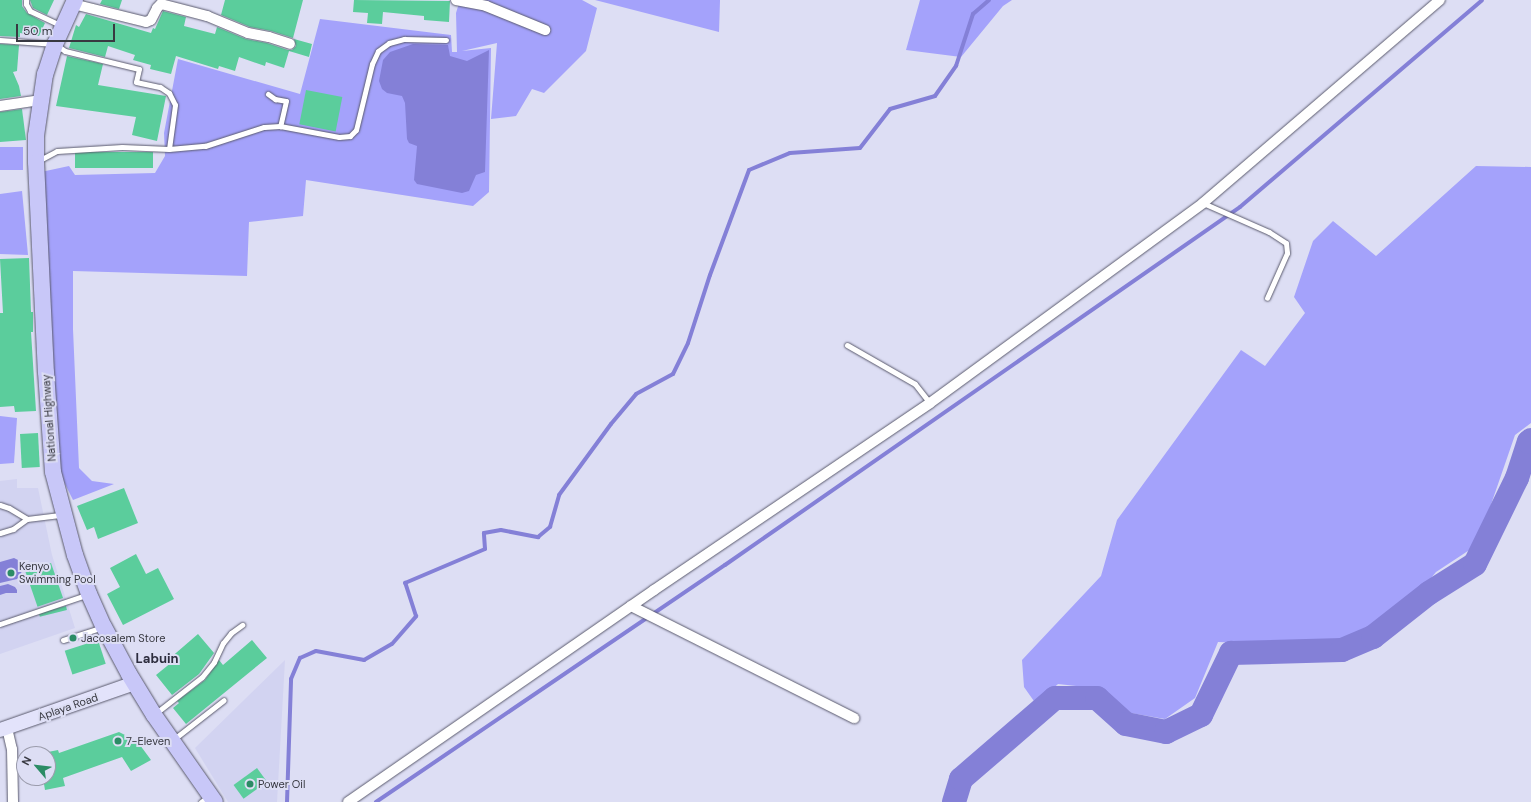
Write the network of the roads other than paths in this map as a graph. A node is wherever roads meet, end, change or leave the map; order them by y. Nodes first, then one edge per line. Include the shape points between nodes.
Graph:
1 (26, 0) edge
2 (456, 0) edge
3 (1440, 0) edge
4 (74, 2) edge
5 (63, 26) junction
6 (544, 30) dead end
7 (0, 40) edge
8 (446, 40) dead end
9 (55, 44) junction
10 (290, 44) dead end
11 (268, 94) dead end
12 (40, 100) junction
13 (0, 106) edge
14 (280, 126) junction
15 (169, 149) junction
16 (36, 162) junction
17 (1207, 205) junction
18 (1267, 298) dead end
19 (847, 345) dead end
20 (930, 402) junction
21 (0, 505) edge
22 (63, 515) junction
23 (27, 519) junction
24 (0, 533) edge
25 (89, 594) junction
26 (631, 606) junction
27 (0, 624) edge
28 (242, 625) dead end
29 (104, 627) junction
30 (63, 640) dead end
31 (135, 683) junction
32 (224, 700) dead end
33 (154, 715) junction
34 (854, 718) dead end
35 (4, 729) edge
36 (171, 741) junction
37 (209, 800) edge
38 (13, 802) edge
39 (348, 802) edge

1 - 5 lane via 30,11
2 - 6 street via 486,6
3 - 17 street
4 - 5 main road, National Highway
4 - 10 street via 146,22 151,20 156,8 162,4 207,16 248,33
5 - 9 main road, National Highway
7 - 9 lane
8 - 14 lane via 404,39 389,43 378,51 372,64 356,130 350,136 339,137
9 - 12 main road, National Highway
9 - 15 lane via 65,51 139,68 136,82 160,87 169,93 175,105
11 - 14 lane via 275,99 286,101
12 - 13 street
12 - 16 main road, National Highway
14 - 15 lane via 264,127 205,146
15 - 16 lane via 122,147 57,151
16 - 22 main road, National Highway via 53,464
17 - 18 lane via 1286,243 1287,253
17 - 20 street
19 - 20 lane via 915,384
20 - 26 street
21 - 23 lane
22 - 23 lane
22 - 25 main road, National Highway
23 - 24 lane via 13,529
25 - 27 lane
25 - 29 main road, National Highway
26 - 34 street
26 - 39 street
28 - 33 lane via 222,643 214,662 202,677
29 - 30 lane
29 - 31 main road, National Highway
31 - 33 main road, National Highway
31 - 35 street, Aplaya Road
32 - 36 lane
33 - 36 main road, National Highway
35 - 38 street via 12,750
36 - 37 main road, National Highway

